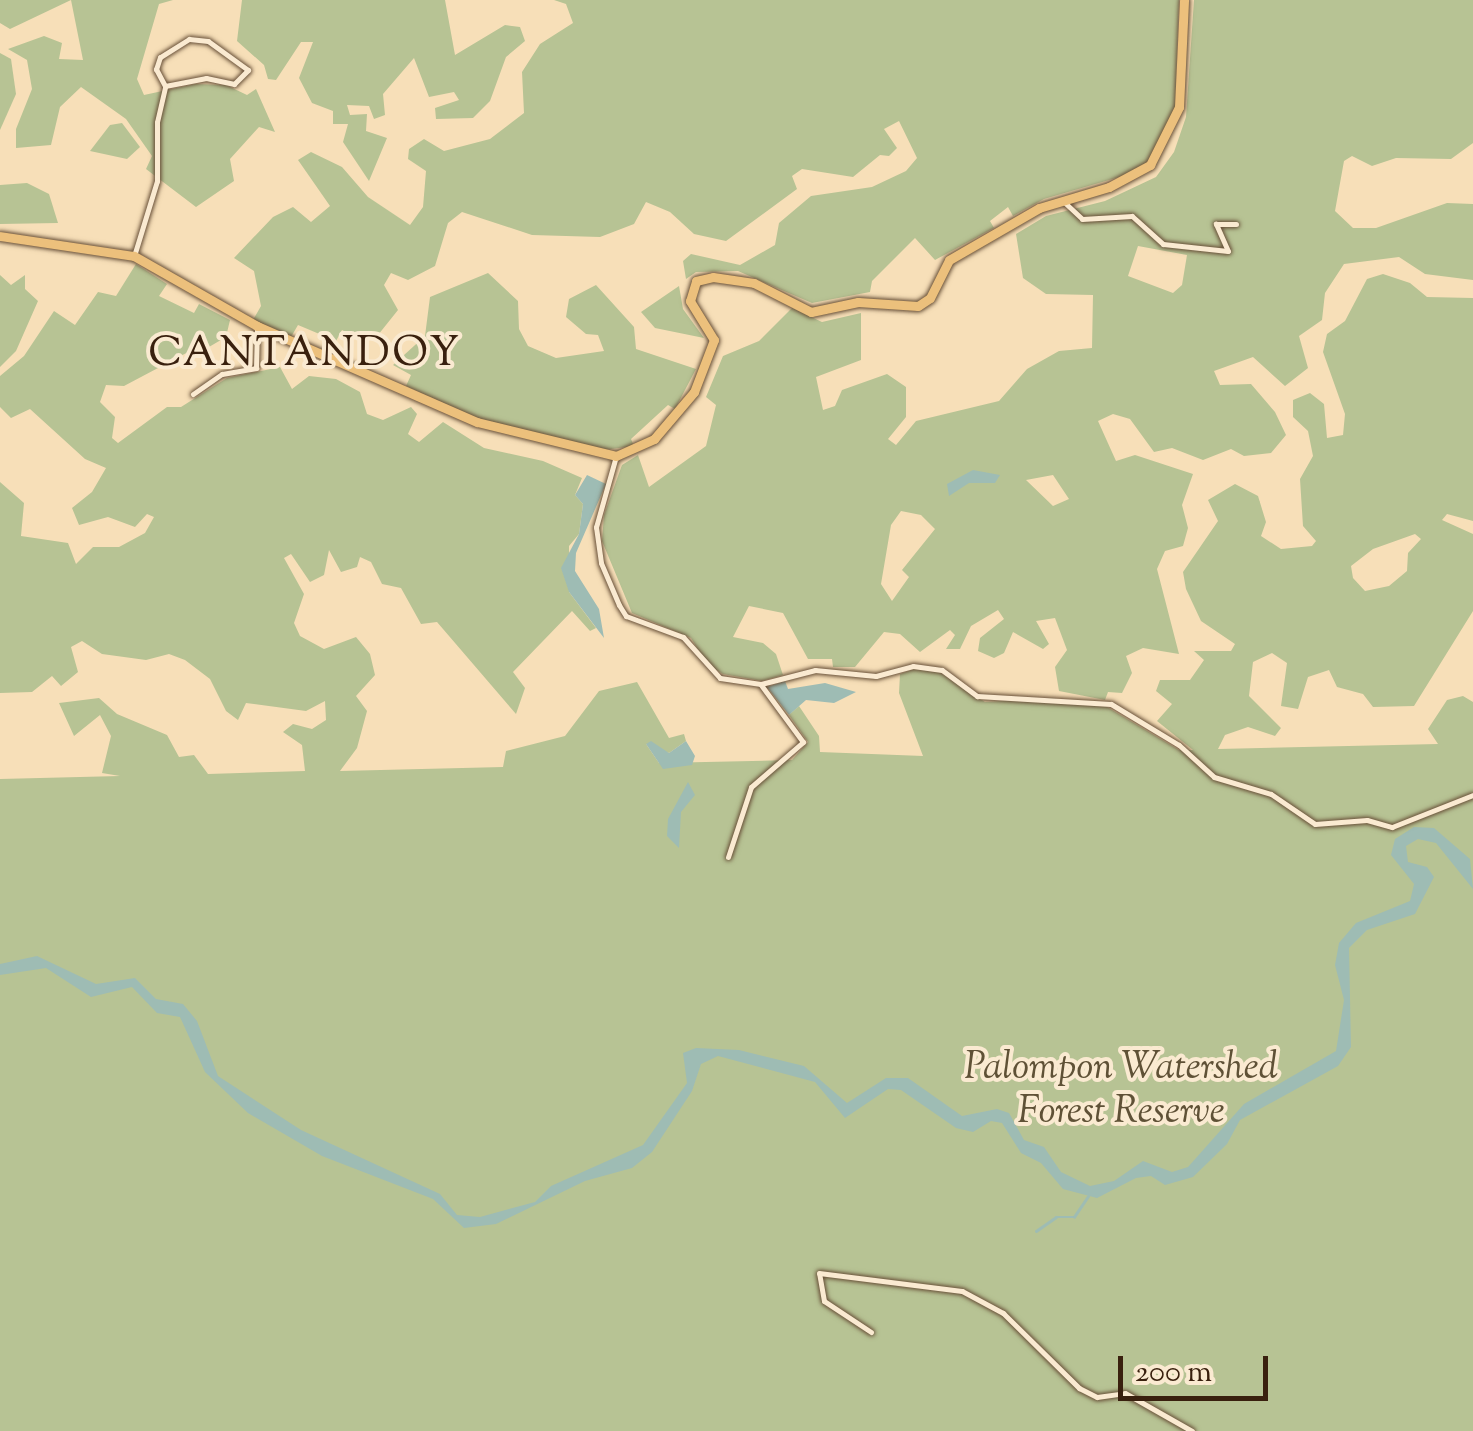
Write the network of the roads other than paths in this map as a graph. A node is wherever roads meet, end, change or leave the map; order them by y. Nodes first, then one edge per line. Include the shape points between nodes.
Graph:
1 (1184, 0) edge
2 (165, 86) junction
3 (1062, 198) junction
4 (1236, 224) dead end
5 (0, 236) edge
6 (134, 256) junction
7 (257, 326) junction
8 (193, 394) dead end
9 (616, 456) junction
10 (761, 684) junction
11 (1473, 795) edge
12 (728, 857) dead end
13 (871, 1332) dead end
14 (1192, 1431) edge

1 - 3 highway via 1179,107 1163,150 1132,177
2 - 2 street via 206,78 234,84 248,70 208,40 188,39 160,57 156,69
2 - 6 street via 156,122 157,181
3 - 4 street via 1082,219 1132,216 1163,244 1228,251 1216,224
3 - 9 highway via 948,260 930,298 918,306 858,302 811,312 752,283 696,281 690,301 714,340 694,392 654,439
5 - 6 highway
6 - 7 highway
7 - 8 street via 258,366 222,374
7 - 9 highway via 494,429
9 - 10 street via 598,514 597,542 626,616 683,637 720,678
10 - 11 street via 816,670 876,676 913,666 942,670 977,696 1111,704 1155,728 1214,777 1272,794 1315,824 1368,820 1392,827
10 - 12 street via 803,742 751,787
13 - 14 street via 824,1301 819,1273 962,1291 1004,1313 1079,1388 1097,1397 1125,1393

